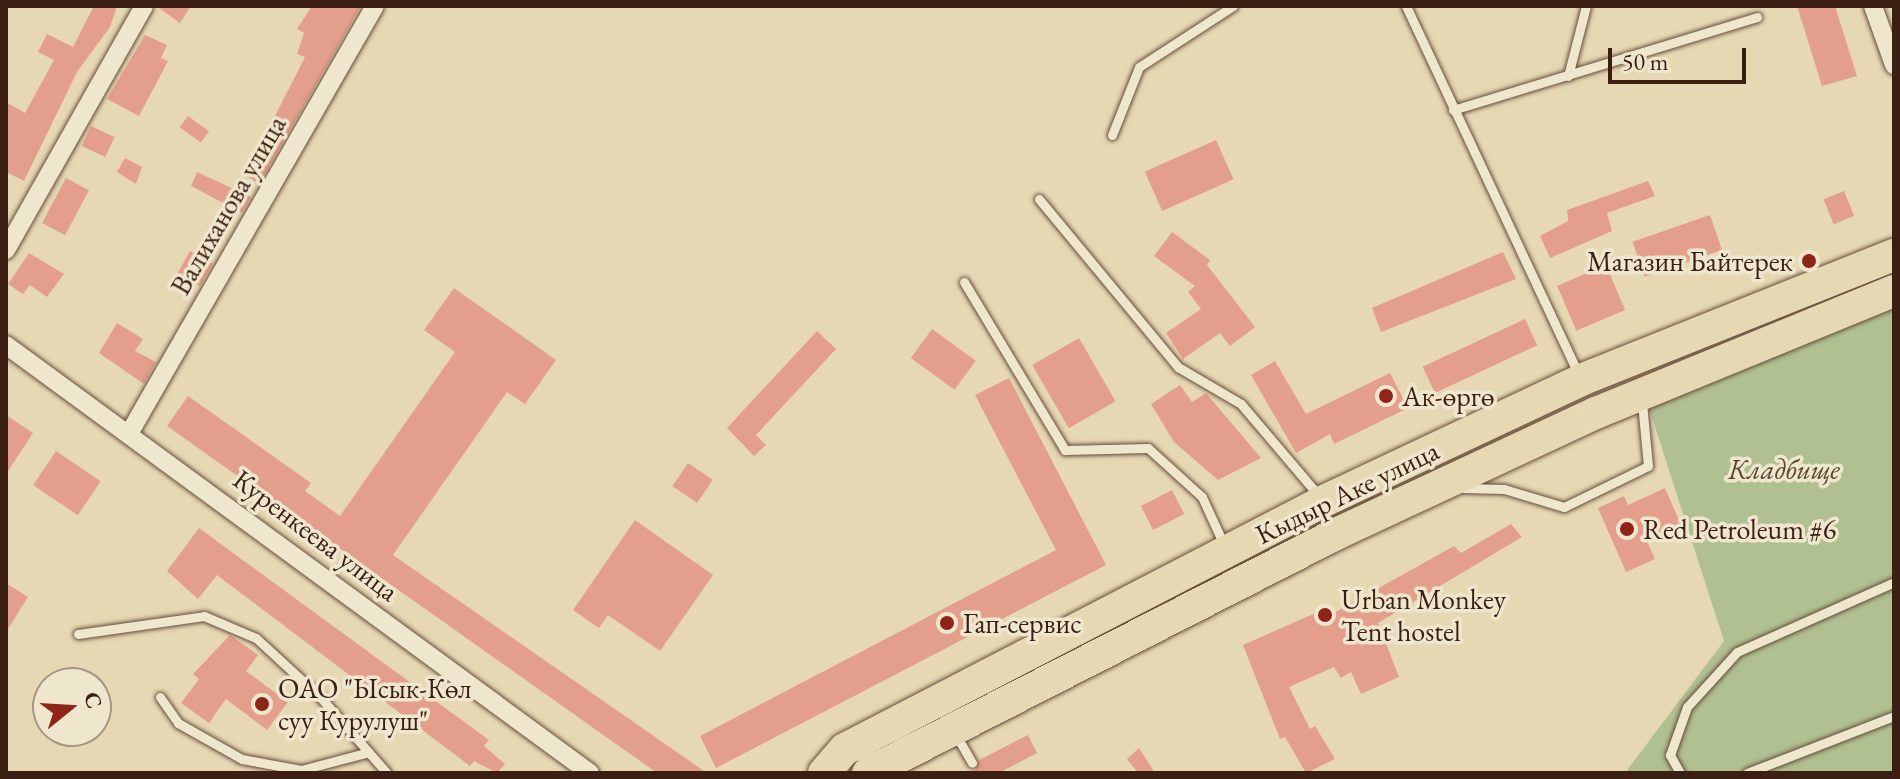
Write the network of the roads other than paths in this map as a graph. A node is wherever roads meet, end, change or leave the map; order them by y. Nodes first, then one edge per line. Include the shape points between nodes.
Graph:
1 (144, 6) edge
2 (375, 6) edge
3 (1233, 6) edge
4 (1406, 6) edge
5 (1586, 6) edge
6 (1873, 6) edge
7 (1757, 17) dead end
8 (1894, 65) edge
9 (1568, 76) junction
10 (1453, 110) junction
11 (1112, 135) dead end
12 (1039, 199) dead end
13 (6, 250) edge
14 (1894, 255) edge
15 (964, 282) dead end
16 (1894, 291) edge
17 (6, 345) edge
18 (1629, 361) junction
19 (1581, 380) junction
20 (1641, 394) junction
21 (1596, 413) junction
22 (130, 432) junction
23 (1436, 487) junction
24 (1322, 502) junction
25 (1336, 534) junction
26 (1227, 551) junction
27 (1894, 582) edge
28 (78, 634) dead end
29 (160, 697) dead end
30 (1894, 716) edge
31 (952, 728) junction
32 (369, 752) junction
33 (972, 763) dead end
34 (387, 773) edge
35 (590, 773) edge
36 (824, 773) edge
37 (868, 773) edge
38 (1680, 773) edge
39 (1747, 773) edge

1 - 13 street
2 - 22 street, Валиханова улица
3 - 11 lane via 1139,67
4 - 10 lane
5 - 9 lane
6 - 8 street
7 - 9 lane
9 - 10 lane
10 - 19 lane
12 - 24 lane via 1178,367 1241,404
14 - 18 highway, Кыдыр Аке улица
15 - 26 lane via 1065,450 1148,448 1202,497
16 - 20 highway, Кыдыр Аке улица
17 - 22 street, Куренкеева улица
18 - 19 highway, Кыдыр Аке улица
18 - 20 highway
19 - 21 highway
19 - 24 highway, Кыдыр Аке улица
20 - 21 highway, Кыдыр Аке улица
20 - 23 lane via 1648,466 1564,507 1504,489
21 - 23 highway, Кыдыр Аке улица
22 - 35 street, Куренкеева улица
23 - 25 highway, Кыдыр Аке улица
24 - 25 highway
24 - 26 highway, Кыдыр Аке улица
25 - 31 highway, Кыдыр Аке улица
26 - 36 highway, Кыдыр Аке улица via 845,749
27 - 38 lane via 1737,652 1687,707 1670,755
28 - 32 lane via 204,616 256,638
29 - 32 lane via 178,723 242,759 301,770
30 - 39 lane
31 - 33 lane
31 - 37 highway, Кыдыр Аке улица
32 - 34 lane

